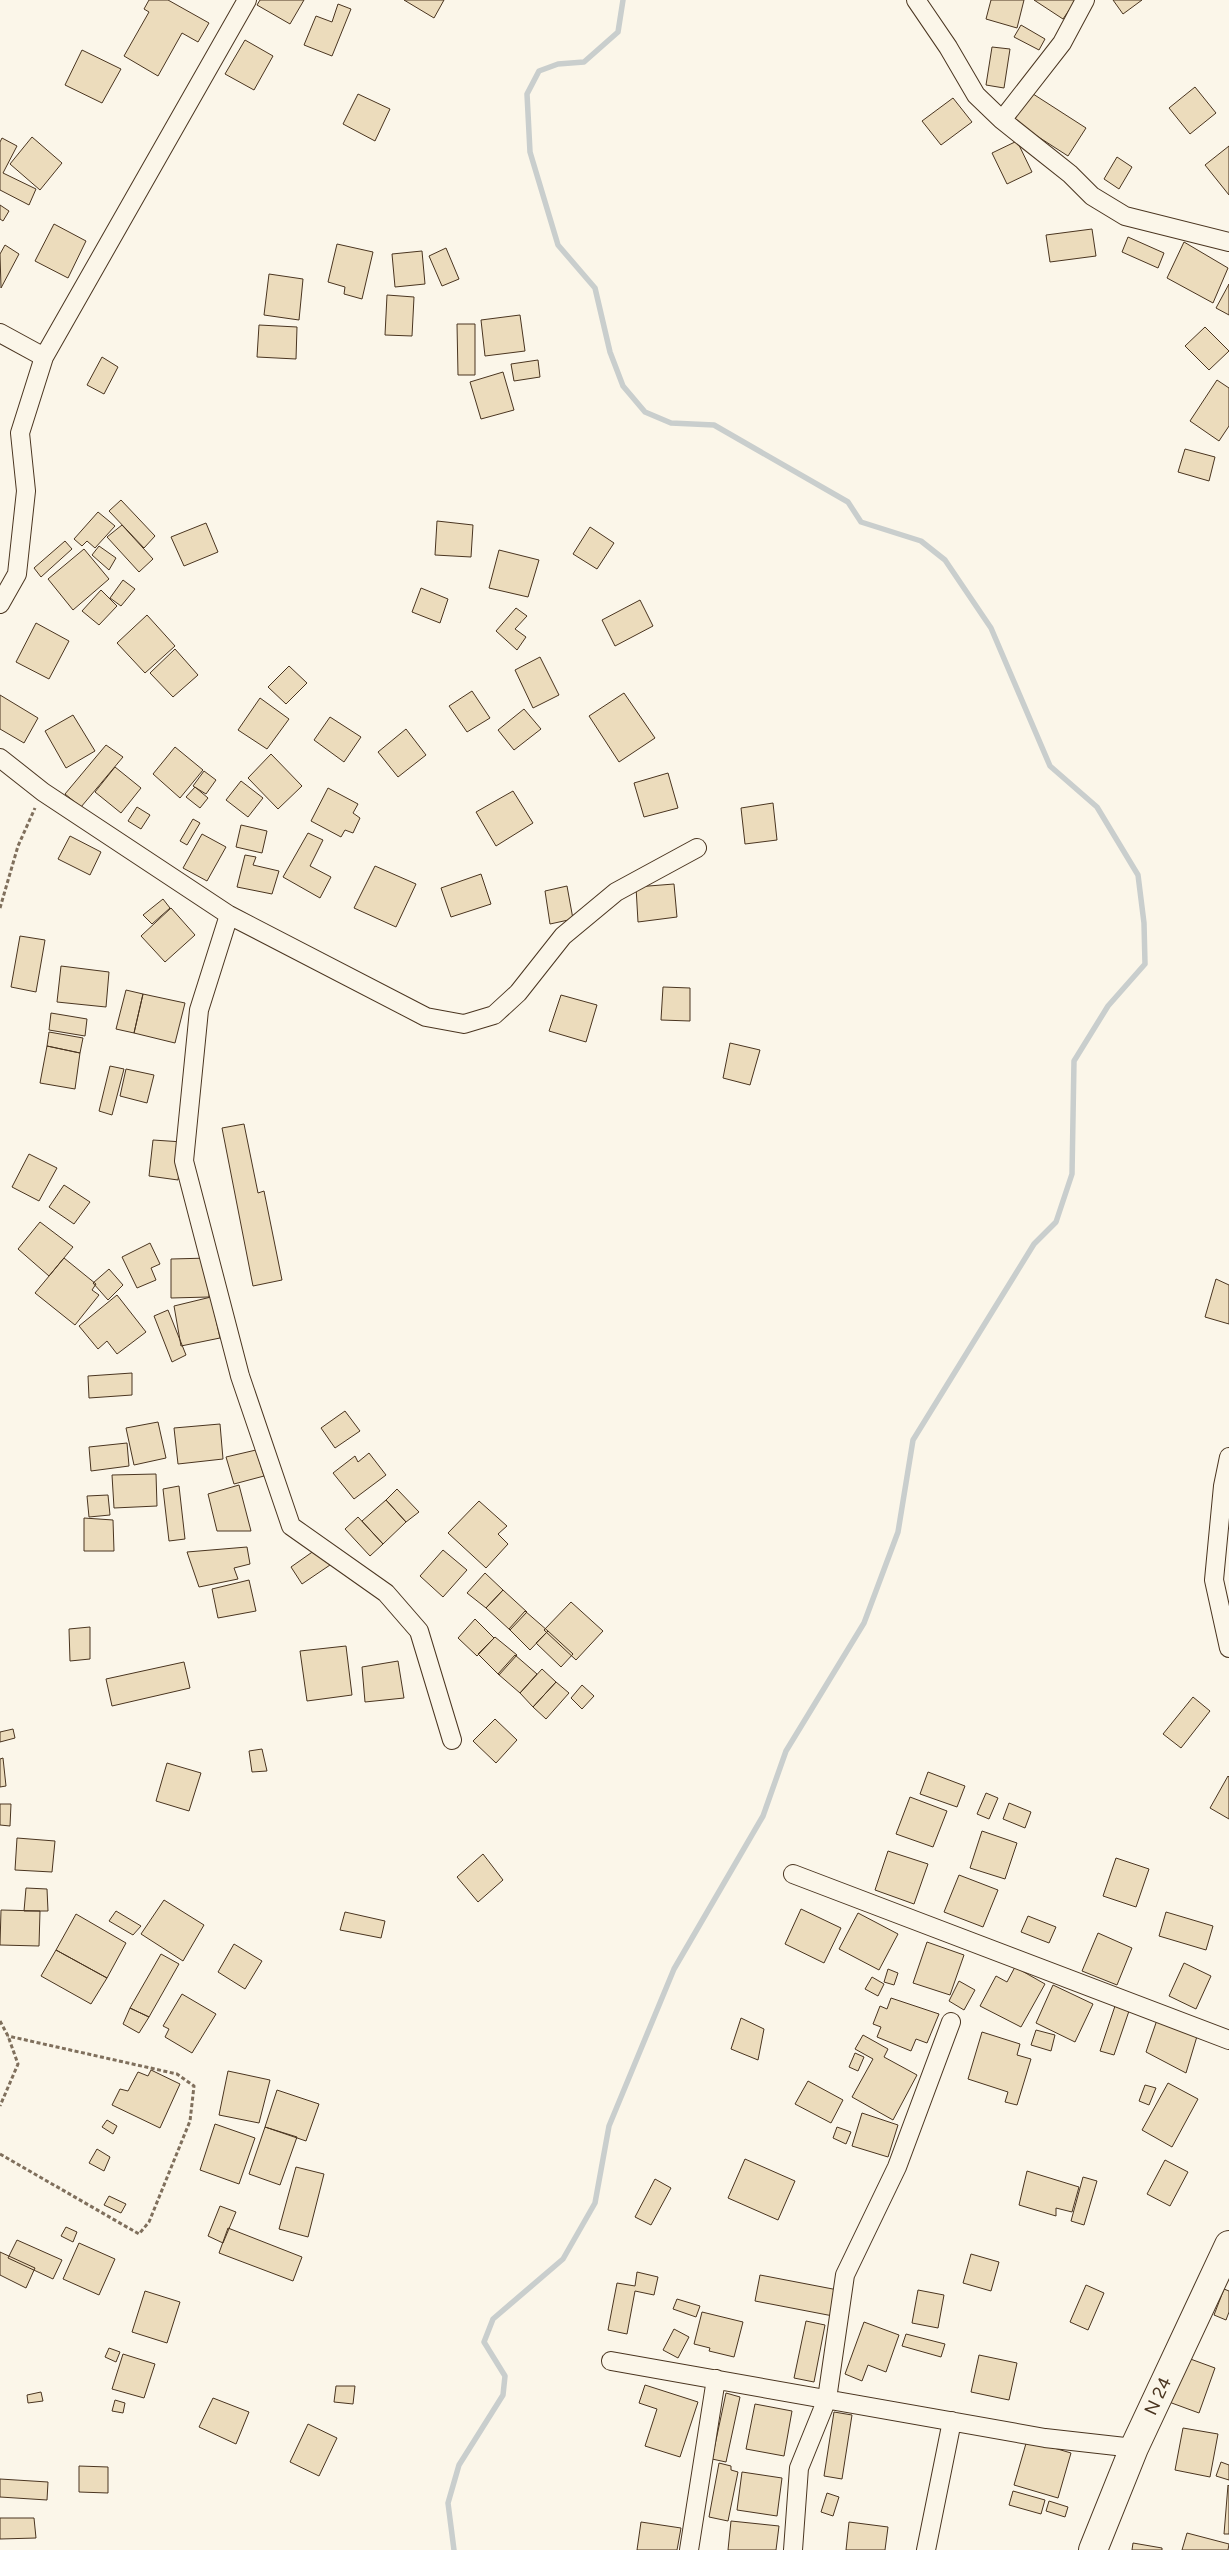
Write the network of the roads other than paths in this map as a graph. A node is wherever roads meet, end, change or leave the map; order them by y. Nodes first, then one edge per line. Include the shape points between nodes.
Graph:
1 (247, 0) edge
2 (916, 0) edge
3 (1085, 0) edge
4 (1002, 120) junction
5 (1229, 242) edge
6 (0, 332) edge
7 (44, 357) junction
8 (0, 604) edge
9 (0, 758) edge
10 (696, 848) dead end
11 (229, 915) junction
12 (1229, 1457) edge
13 (1229, 1648) edge
14 (452, 1740) dead end
15 (793, 1874) dead end
16 (951, 2022) dead end
17 (1229, 2040) edge
18 (1229, 2245) edge
19 (611, 2361) dead end
20 (716, 2379) junction
21 (827, 2398) junction
22 (952, 2421) junction
23 (1134, 2448) junction
24 (689, 2550) edge
25 (792, 2550) edge
26 (926, 2550) edge
27 (1093, 2550) edge

1 - 7 street
2 - 4 street via 976,95
3 - 4 street via 1062,43
4 - 5 street via 1070,174 1092,196 1125,216
6 - 7 street
7 - 8 street via 20,433 26,491 17,574
9 - 11 street via 43,792
10 - 11 street via 616,892 563,936 518,993 494,1015 464,1024 426,1017
11 - 14 street via 199,1010 184,1161 240,1376 291,1526 386,1593 419,1631
12 - 13 street via 1214,1580
15 - 17 street
16 - 21 street via 897,2167 846,2275
18 - 23 main road, N 24
19 - 20 street
20 - 21 street
20 - 24 street
21 - 22 street
21 - 25 street via 798,2468
22 - 23 street via 1046,2438
22 - 26 street
23 - 27 main road, N 24

